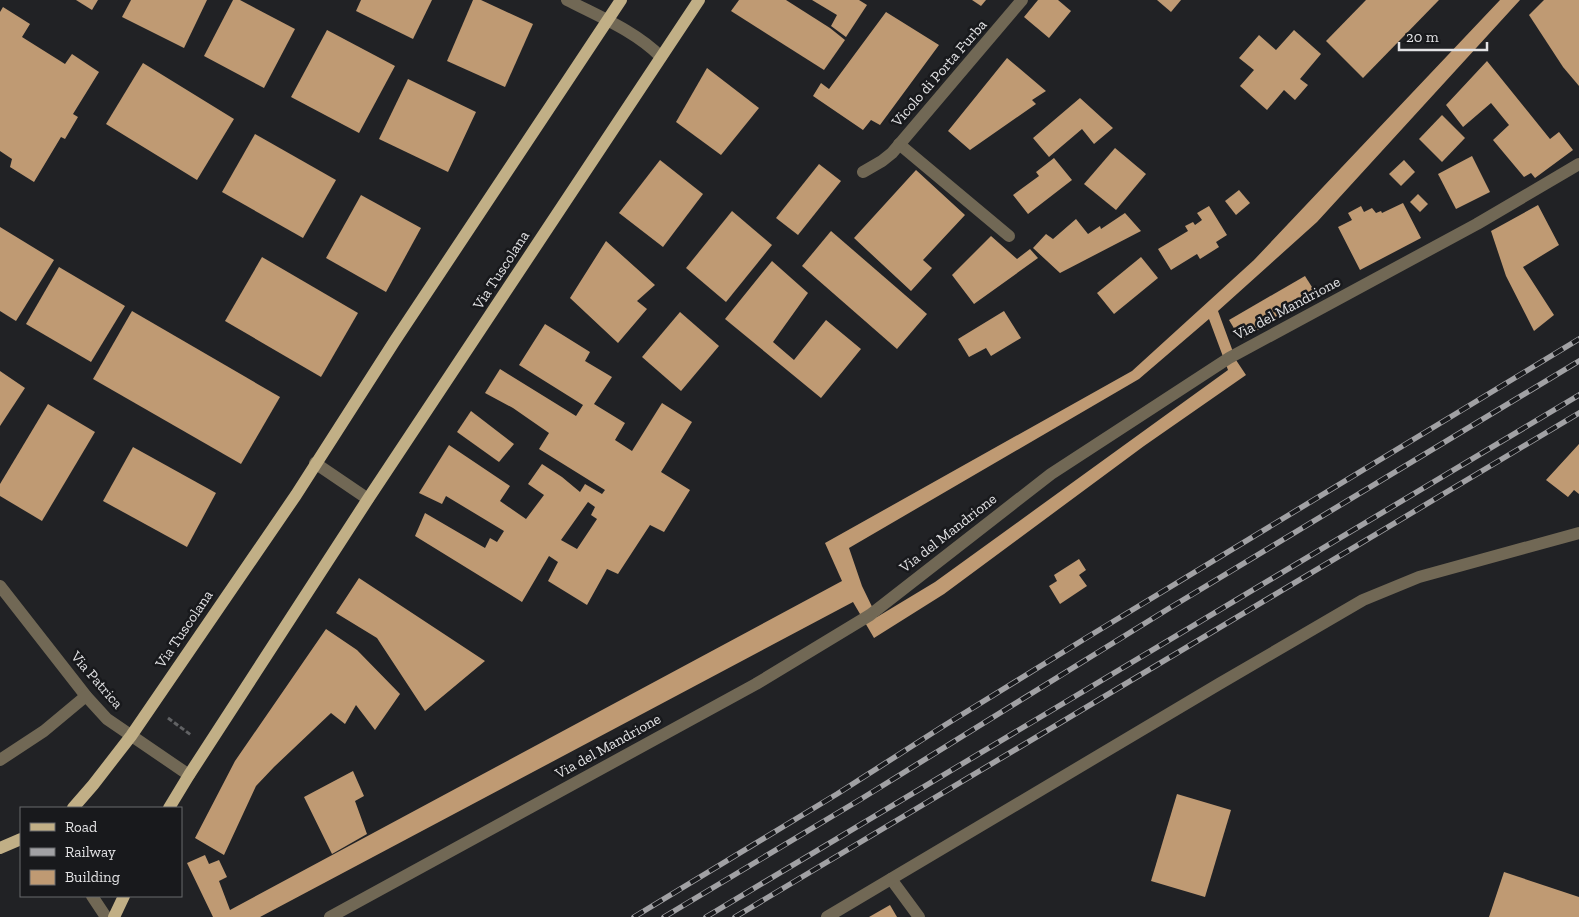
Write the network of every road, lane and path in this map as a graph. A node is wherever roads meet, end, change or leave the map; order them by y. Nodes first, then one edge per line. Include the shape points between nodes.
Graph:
1 (568, 0) edge
2 (620, 0) edge
3 (698, 0) edge
4 (1022, 0) edge
5 (606, 21) junction
6 (661, 57) junction
7 (899, 144) junction
8 (1579, 164) edge
9 (863, 172) dead end
10 (1008, 236) dead end
11 (316, 463) junction
12 (368, 499) junction
13 (1579, 533) edge
14 (0, 586) edge
15 (86, 696) junction
16 (164, 714) dead end
17 (131, 736) junction
18 (192, 736) dead end
19 (0, 760) edge
20 (188, 775) junction
21 (74, 807) edge
22 (170, 807) edge
23 (890, 879) junction
24 (93, 897) edge
25 (124, 897) edge
26 (106, 917) edge
27 (114, 917) edge
28 (330, 917) edge
29 (827, 917) edge
30 (919, 917) edge

1 - 5 street
2 - 5 main road, Via Tuscolana
3 - 6 main road, Via Tuscolana
4 - 7 street, Vicolo di Porta Furba
5 - 6 street via 638,38
5 - 11 main road, Via Tuscolana
6 - 12 main road, Via Tuscolana
7 - 9 street, Vicolo di Porta Furba
7 - 10 street, Vicolo di Porta Furba
8 - 28 street, Via del Mandrione via 1477,224 1229,358 1050,474 870,614 756,684
11 - 12 street
11 - 17 main road, Via Tuscolana
12 - 20 main road, Via Tuscolana
13 - 23 street via 1418,577 1363,600
14 - 15 street, Via Patrica
15 - 17 street, Via Patrica via 107,719
15 - 19 street via 44,732
16 - 18 path
17 - 20 street, Via Patrica
17 - 21 main road, Via Tuscolana
20 - 22 main road, Via Tuscolana
23 - 29 street
23 - 30 street
24 - 26 street
25 - 27 main road

